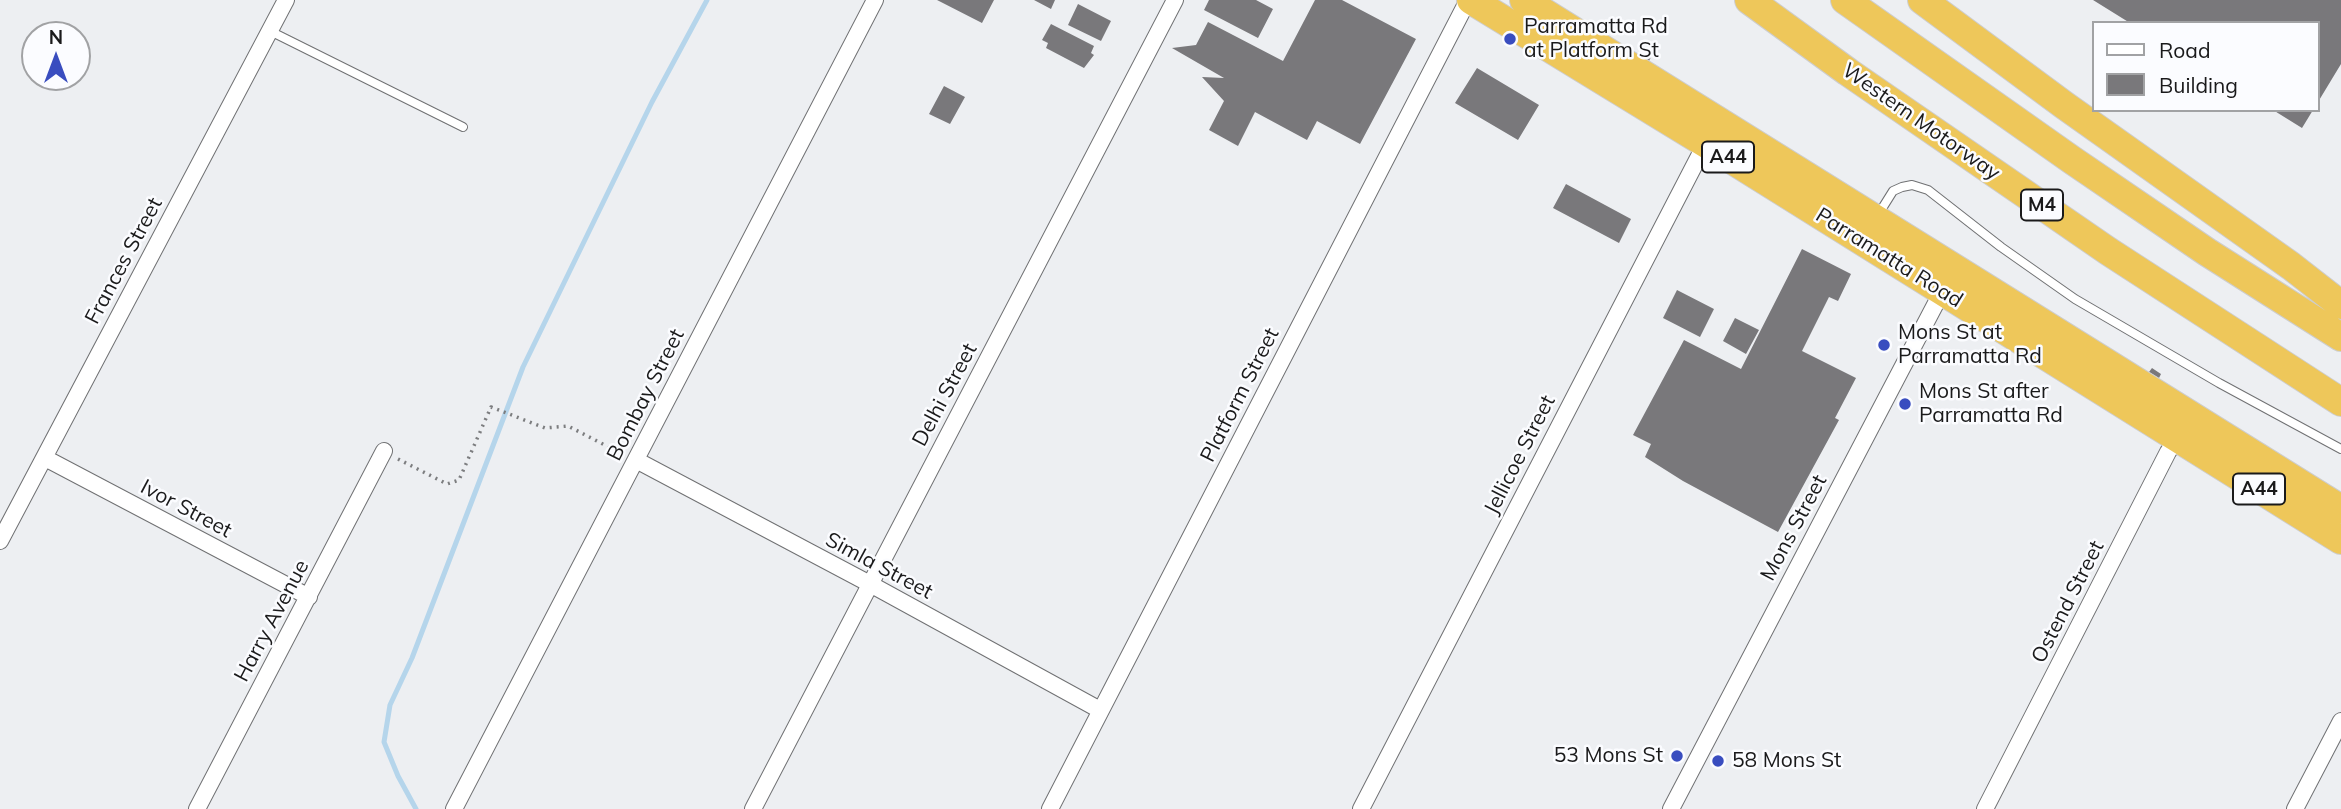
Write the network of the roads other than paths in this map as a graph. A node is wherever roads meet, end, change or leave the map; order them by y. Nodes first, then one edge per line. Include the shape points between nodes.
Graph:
1 (286, 0) edge
2 (875, 0) edge
3 (1175, 0) edge
4 (1470, 0) edge
5 (1524, 0) edge
6 (1749, 0) edge
7 (1845, 0) edge
8 (1922, 0) edge
9 (270, 31) junction
10 (463, 127) dead end
11 (1711, 132) junction
12 (1869, 230) junction
13 (1949, 280) junction
14 (2341, 305) edge
15 (2341, 337) edge
16 (2341, 402) edge
17 (2185, 427) junction
18 (2341, 449) edge
19 (384, 451) road end
20 (45, 458) junction
21 (636, 460) junction
22 (2341, 509) edge
23 (2341, 540) edge
24 (0, 541) edge
25 (870, 584) junction
26 (309, 597) junction
27 (1100, 710) junction
28 (2341, 721) edge
29 (197, 809) edge
30 (454, 809) edge
31 (753, 809) edge
32 (1049, 809) edge
33 (1361, 809) edge
34 (1671, 809) edge
35 (1985, 809) edge
36 (2295, 809) edge

1 - 9 street, Frances Street
2 - 21 street, Bombay Street
3 - 25 street, Delhi Street
4 - 11 highway, Parramatta Road / A44
4 - 27 street, Platform Street
5 - 11 highway, Parramatta Road / A44
6 - 16 highway, Western Motorway / M4 via 2097,243
7 - 15 highway, M4 via 2207,252
8 - 14 highway
9 - 10 lane
9 - 20 street, Frances Street
11 - 12 highway, Parramatta Road / A44
11 - 33 street, Jellicoe Street
12 - 13 highway, Parramatta Road / A44
12 - 18 lane via 1893,191 1912,185 1928,190 2075,299
13 - 17 highway, Parramatta Road / A44
13 - 34 street, Mons Street
17 - 22 highway, Parramatta Road / A44
17 - 23 highway, Parramatta Road / A44
17 - 35 street, Ostend Street
19 - 26 street, Harry Avenue
20 - 24 street, Frances Street
20 - 26 street, Ivor Street
21 - 25 street, Simla Street
21 - 30 street, Bombay Street
25 - 27 street, Simla Street
25 - 31 street, Delhi Street
26 - 29 street, Harry Avenue
27 - 32 street, Platform Street
28 - 36 street

